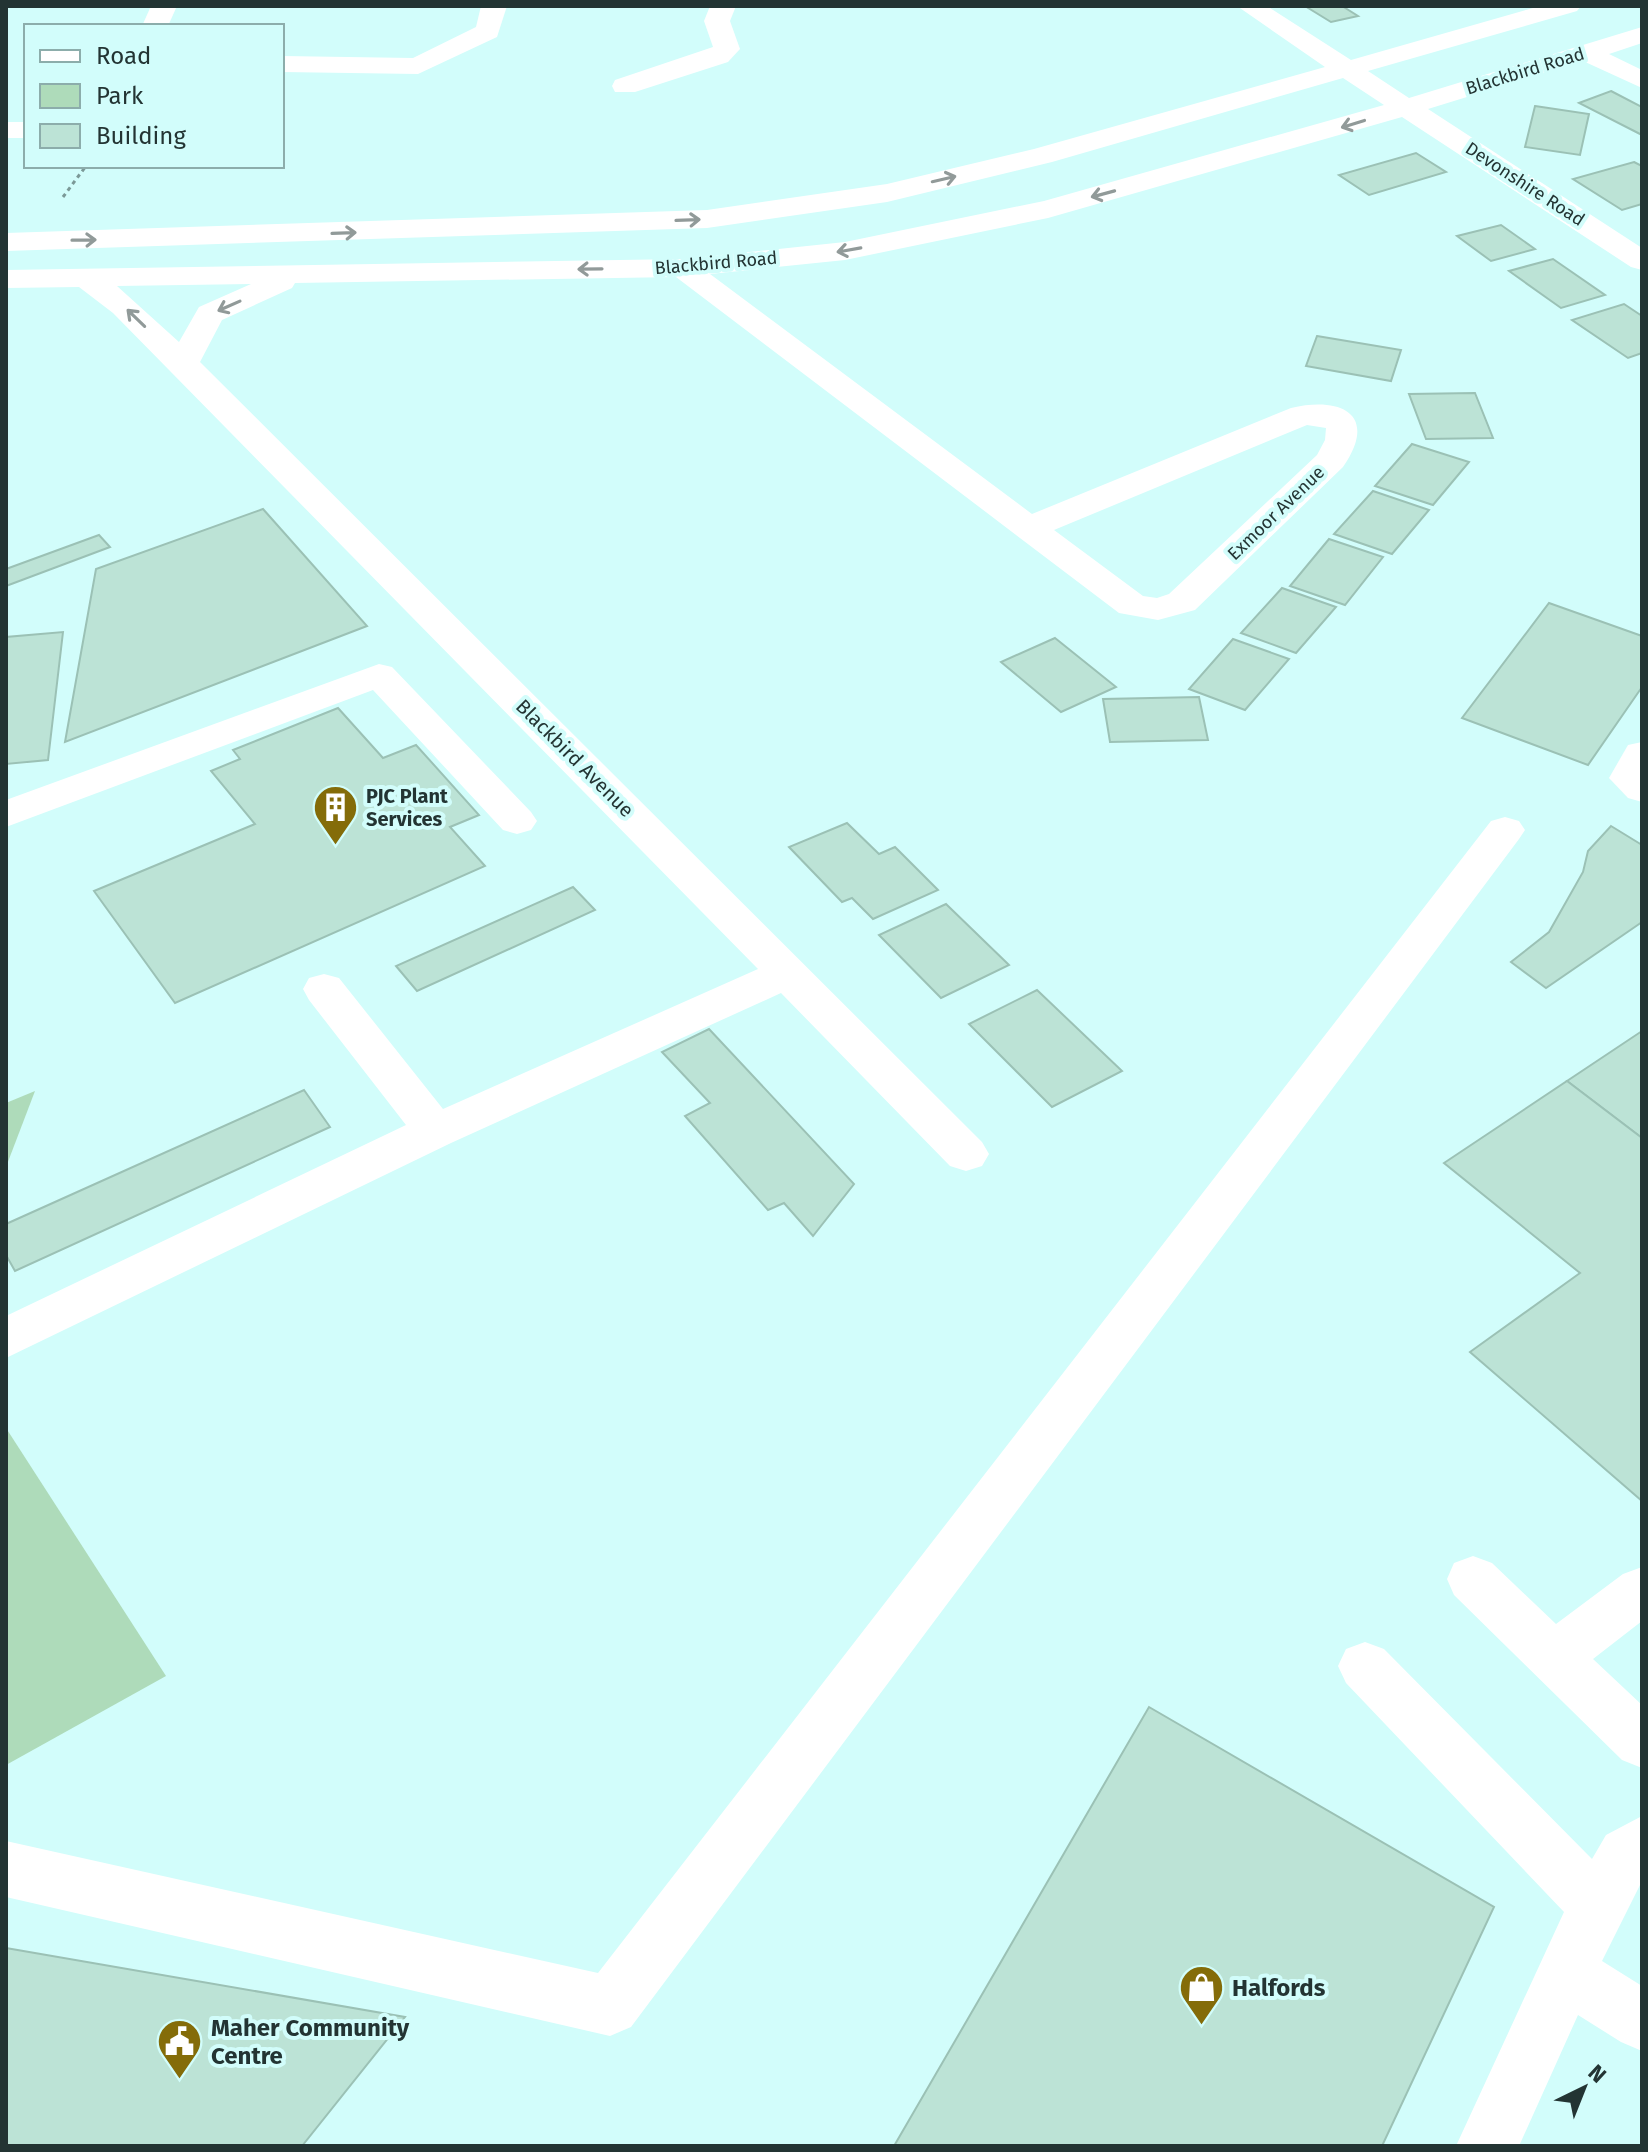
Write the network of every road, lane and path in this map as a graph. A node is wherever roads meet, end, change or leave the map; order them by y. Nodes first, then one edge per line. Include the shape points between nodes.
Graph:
1 (494, 6) edge
2 (723, 6) edge
3 (1250, 6) edge
4 (1568, 6) edge
5 (1642, 35) edge
6 (1585, 52) junction
7 (284, 64) edge
8 (1348, 69) junction
9 (1642, 80) edge
10 (625, 86) dead end
11 (1408, 108) junction
12 (6, 242) edge
13 (1642, 261) edge
14 (683, 268) junction
15 (299, 274) junction
16 (86, 278) junction
17 (6, 279) edge
18 (183, 363) junction
19 (1030, 527) junction
20 (1642, 754) edge
21 (1642, 789) edge
22 (6, 814) edge
23 (517, 821) dead end
24 (1505, 830) dead end
25 (786, 974) junction
26 (324, 989) dead end
27 (435, 1131) junction
28 (966, 1154) dead end
29 (6, 1338) edge
30 (1473, 1579) dead end
31 (1642, 1590) edge
32 (1554, 1657) junction
33 (1365, 1666) dead end
34 (1642, 1742) edge
35 (1642, 1843) edge
36 (6, 1869) edge
37 (1598, 1906) junction
38 (1567, 1973) junction
39 (1642, 2021) edge
40 (1487, 2146) edge

1 - 7 street via 488,31 418,66
2 - 10 street via 717,21 727,49 719,56
3 - 8 street
4 - 8 street
5 - 6 street, Blackbird Road
6 - 9 street
6 - 11 street, Blackbird Road
8 - 11 street
12 -> 8 street via 707,219 887,193 1042,156
11 - 13 street, Devonshire Road
11 -> 14 street, Blackbird Road via 1048,209 845,251
14 -> 15 street, Blackbird Road
14 - 19 street, Exmoor Avenue
15 - 16 street, Blackbird Road
15 -> 18 street via 210,314
16 - 17 street, Blackbird Road
18 -> 16 street, Blackbird Avenue
18 - 25 street, Blackbird Avenue
19 - 19 street, Exmoor Avenue via 1303,415 1330,416 1343,425 1331,460 1182,602 1158,609 1132,605
20 - 21 street via 1628,778
22 - 23 street via 379,675
24 - 36 street via 610,2006
25 - 27 street
25 - 28 street, Blackbird Avenue
26 - 27 street
27 - 29 street
30 - 32 street
31 - 32 street
32 - 34 street
33 - 37 street
35 - 37 street via 1626,1854
37 - 38 street
38 - 39 street
38 - 40 street

